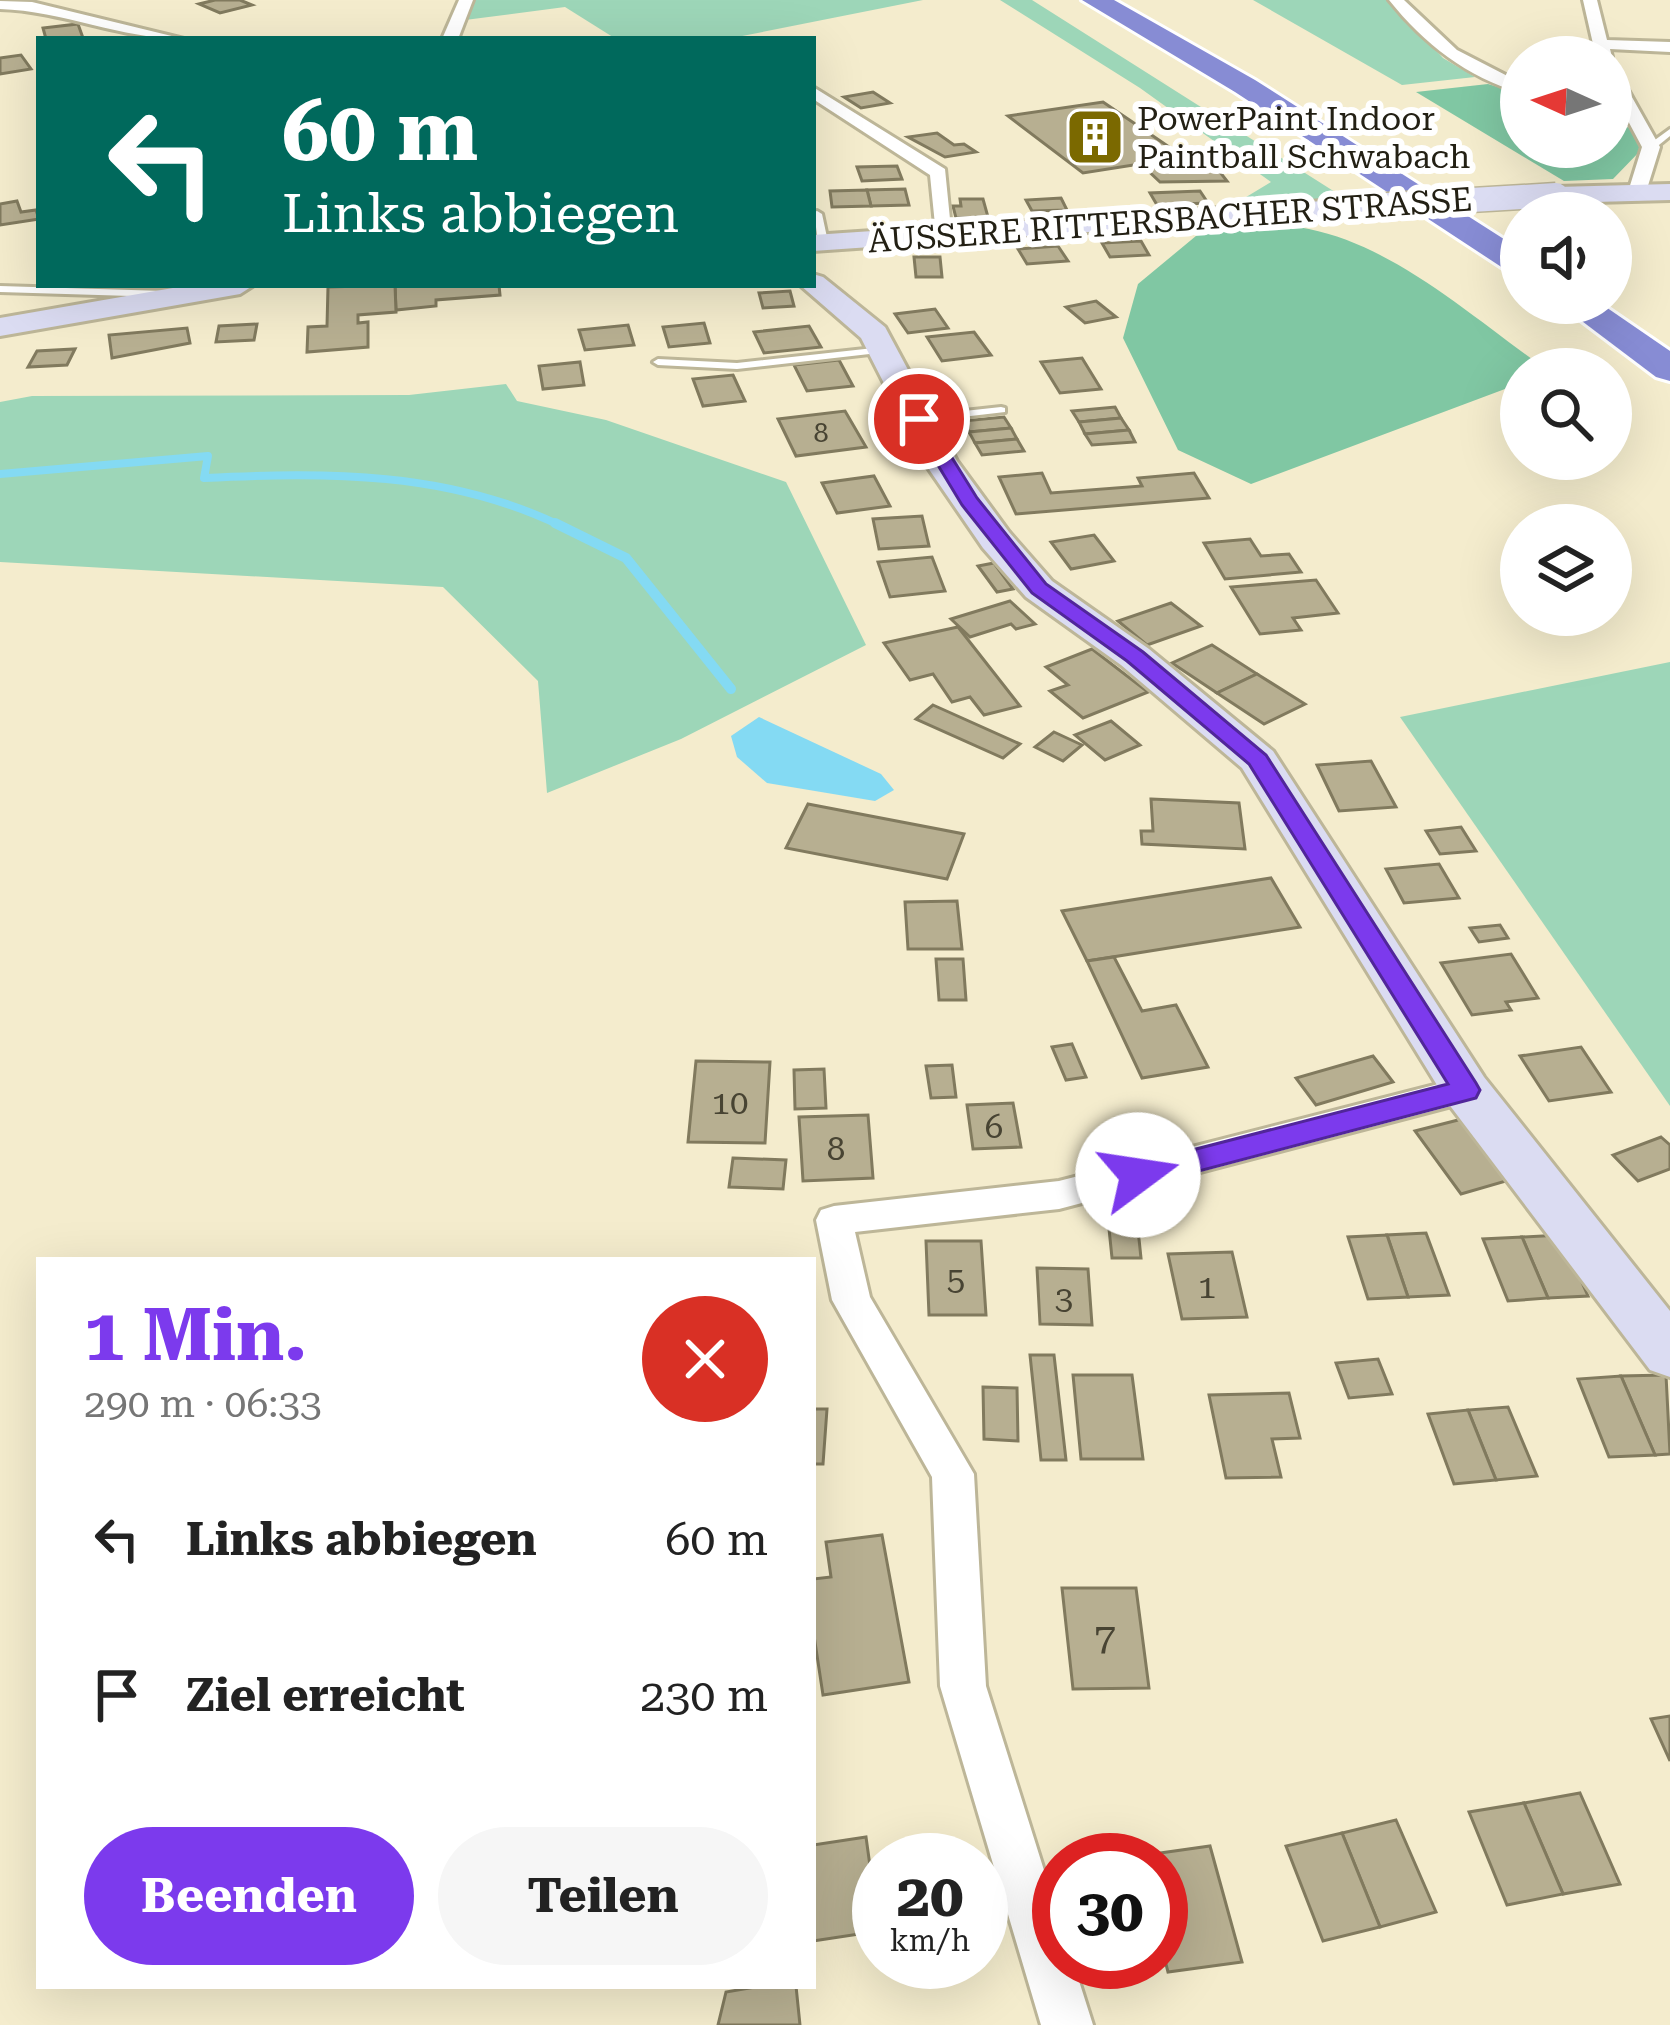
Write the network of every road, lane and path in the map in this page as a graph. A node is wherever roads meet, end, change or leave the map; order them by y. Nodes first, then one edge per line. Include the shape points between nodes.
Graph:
1 (466, 0) edge
2 (1095, 0) edge
3 (1142, 0) edge
4 (1396, 0) edge
5 (1590, 0) edge
6 (33, 3) edge
7 (0, 5) edge
8 (145, 31) junction
9 (131, 36) edge
10 (164, 36) edge
11 (451, 36) edge
12 (1598, 36) edge
13 (1670, 47) edge
14 (1632, 49) edge
15 (1500, 81) edge
16 (816, 94) edge
17 (1632, 117) edge
18 (1632, 122) edge
19 (1635, 123) junction
20 (1670, 131) edge
21 (1651, 147) junction
22 (1637, 192) junction
23 (1670, 193) edge
24 (1500, 213) edge
25 (945, 235) junction
26 (817, 245) edge
27 (1500, 251) edge
28 (219, 288) edge
29 (0, 289) edge
30 (170, 295) junction
31 (1632, 301) edge
32 (1606, 324) edge
33 (0, 327) edge
34 (1670, 327) edge
35 (883, 350) junction
36 (658, 362) dead end
37 (1670, 369) edge
38 (1001, 410) dead end
39 (919, 419) junction
40 (1466, 1090) junction
41 (1670, 1354) edge
42 (1067, 2025) edge

1 - 11 street
2 - 27 highway via 1245,86
3 - 24 highway
4 - 15 street via 1429,40
5 - 12 street
6 - 7 street
6 - 8 street
8 - 9 street
8 - 10 street
13 - 14 street
16 - 25 street via 939,173
17 - 19 street
18 - 19 street
19 - 21 street
20 - 21 lane
21 - 22 street
22 - 23 street, ÄUSSERE RITTERSBACHER STRASSE
22 - 25 street, ÄUSSERE RITTERSBACHER STRASSE, bridge
25 - 26 street, ÄUSSERE RITTERSBACHER STRASSE
26 - 35 street
28 - 30 street
29 - 30 lane
30 - 33 street
31 - 34 highway
32 - 37 highway
35 - 36 lane via 736,366
35 - 39 street
38 - 39 lane
39 - 40 street via 969,501 1039,589 1258,760
40 - 41 street
40 - 42 street via 1059,1195 834,1220 851,1300 953,1474 963,1686

